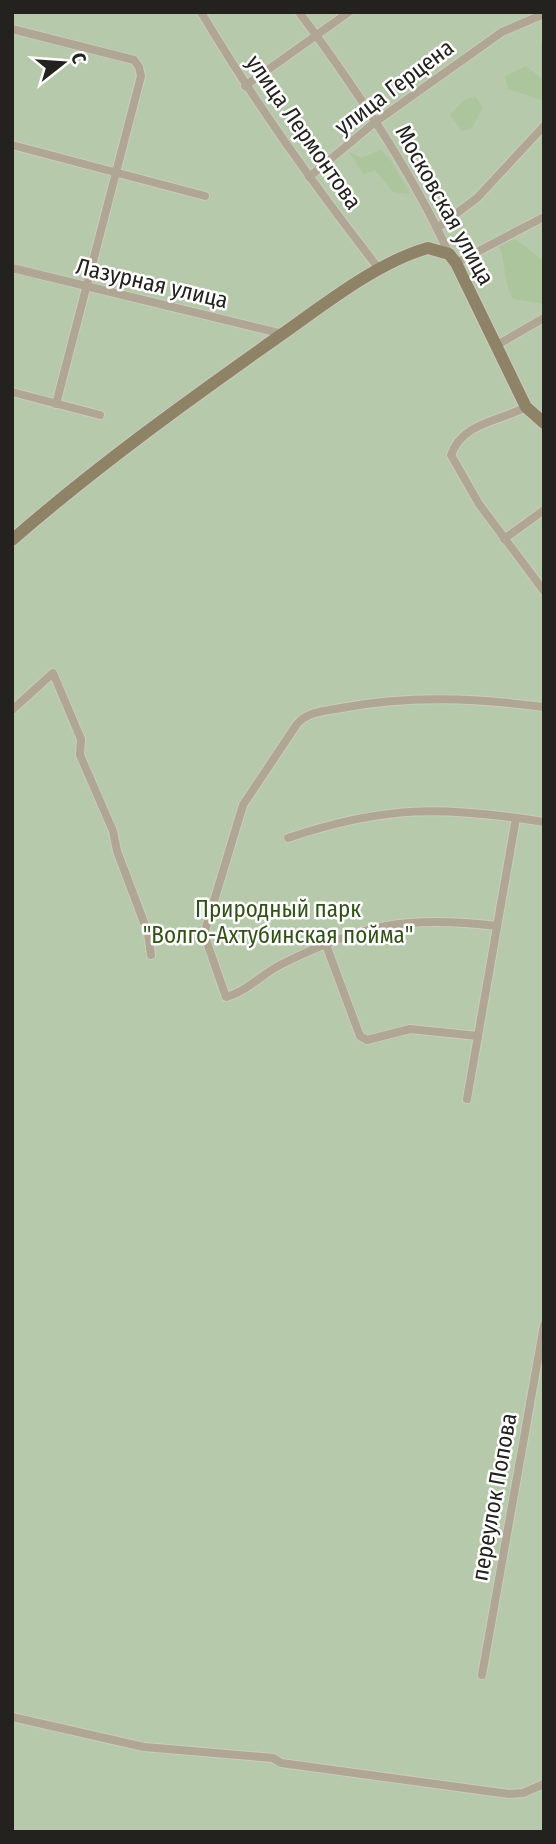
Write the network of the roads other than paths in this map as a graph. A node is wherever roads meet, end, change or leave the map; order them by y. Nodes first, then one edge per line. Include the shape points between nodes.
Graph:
1 (201, 12) edge
2 (299, 12) edge
3 (349, 12) edge
4 (544, 14) edge
5 (525, 16) edge
6 (12, 29) edge
7 (316, 35) junction
8 (245, 86) junction
9 (374, 124) junction
10 (544, 126) edge
11 (12, 145) edge
12 (115, 171) junction
13 (309, 177) junction
14 (205, 196) dead end
15 (544, 217) edge
16 (437, 228) junction
17 (452, 258) junction
18 (12, 268) edge
19 (380, 270) junction
20 (87, 288) junction
21 (544, 318) edge
22 (283, 334) junction
23 (497, 345) junction
24 (12, 392) edge
25 (56, 404) junction
26 (526, 407) junction
27 (100, 415) dead end
28 (544, 423) edge
29 (544, 510) edge
30 (15, 538) edge
31 (504, 539) junction
32 (544, 592) edge
33 (544, 707) edge
34 (12, 710) edge
35 (516, 818) junction
36 (544, 822) edge
37 (288, 838) dead end
38 (497, 926) junction
39 (326, 945) junction
40 (151, 955) dead end
41 (478, 1036) junction
42 (467, 1099) dead end
43 (544, 1325) edge
44 (482, 1675) dead end
45 (12, 1717) edge
46 (544, 1784) edge

1 - 8 street, улица Лермонтова
2 - 7 street, Московская улица
3 - 7 street
4 - 5 street, улица Герцена
5 - 9 street, улица Герцена
6 - 12 street via 134,60 141,76
7 - 8 street
7 - 9 street, Московская улица
8 - 13 street, улица Лермонтова
9 - 13 street, улица Герцена
9 - 16 street, Московская улица
10 - 16 street via 477,198
11 - 12 street
12 - 14 street
12 - 20 street
13 - 19 street, улица Лермонтова
15 - 17 street
16 - 17 street, Московская улица
17 - 19 street via 428,247
17 - 23 street, Московская улица
18 - 20 street, Лазурная улица
19 - 22 street
20 - 22 street, Лазурная улица
20 - 25 street
21 - 23 street
22 - 30 street via 105,461
23 - 26 street, Московская улица
24 - 25 street
25 - 27 street
26 - 28 street, Московская улица
26 - 31 street via 470,429 451,455
29 - 31 street
31 - 32 street
33 - 39 street via 481,699 377,701 314,713 298,722 243,805 204,934 226,997
34 - 40 street via 53,673 81,739 80,754 113,831 148,933
35 - 36 street
35 - 37 street via 408,809 333,823
35 - 38 street
38 - 39 street via 432,920 388,924
38 - 41 street
39 - 41 street via 360,1036 367,1040 411,1028
41 - 42 street
43 - 44 street, переулок Попова
45 - 46 street via 144,1747 273,1758 281,1763 509,1794

